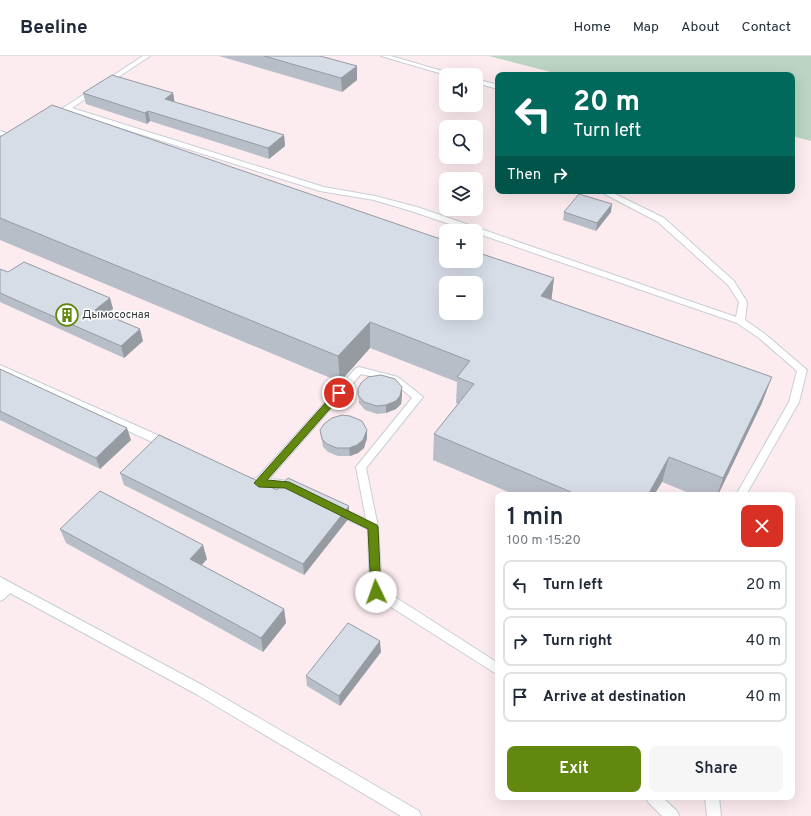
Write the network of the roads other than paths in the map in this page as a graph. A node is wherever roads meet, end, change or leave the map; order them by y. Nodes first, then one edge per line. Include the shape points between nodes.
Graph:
1 (147, 56) edge
2 (384, 56) edge
3 (439, 71) edge
4 (483, 83) edge
5 (495, 87) edge
6 (66, 108) junction
7 (54, 116) edge
8 (0, 133) edge
9 (5, 145) edge
10 (609, 194) edge
11 (740, 321) junction
12 (0, 368) edge
13 (807, 370) edge
14 (174, 447) edge
15 (244, 477) edge
16 (259, 483) junction
17 (743, 492) edge
18 (306, 494) edge
19 (326, 504) edge
20 (373, 527) junction
21 (3, 588) edge
22 (495, 668) edge
23 (656, 800) edge
24 (712, 800) edge
25 (414, 816) edge
26 (672, 816) edge
27 (714, 816) edge

1 - 6 lane
2 - 3 lane
4 - 5 lane
6 - 7 lane
6 - 11 lane via 323,189 375,198 414,209
8 - 9 lane via 19,137
10 - 11 lane via 661,220 731,283 744,302
11 - 13 lane
12 - 14 lane
13 - 17 lane via 794,402
15 - 16 lane
16 - 18 lane via 286,484
16 - 20 lane via 359,370 395,379 418,397 361,467
19 - 20 lane
20 - 22 lane via 376,592
21 - 25 lane via 200,690
23 - 26 lane
24 - 27 lane

